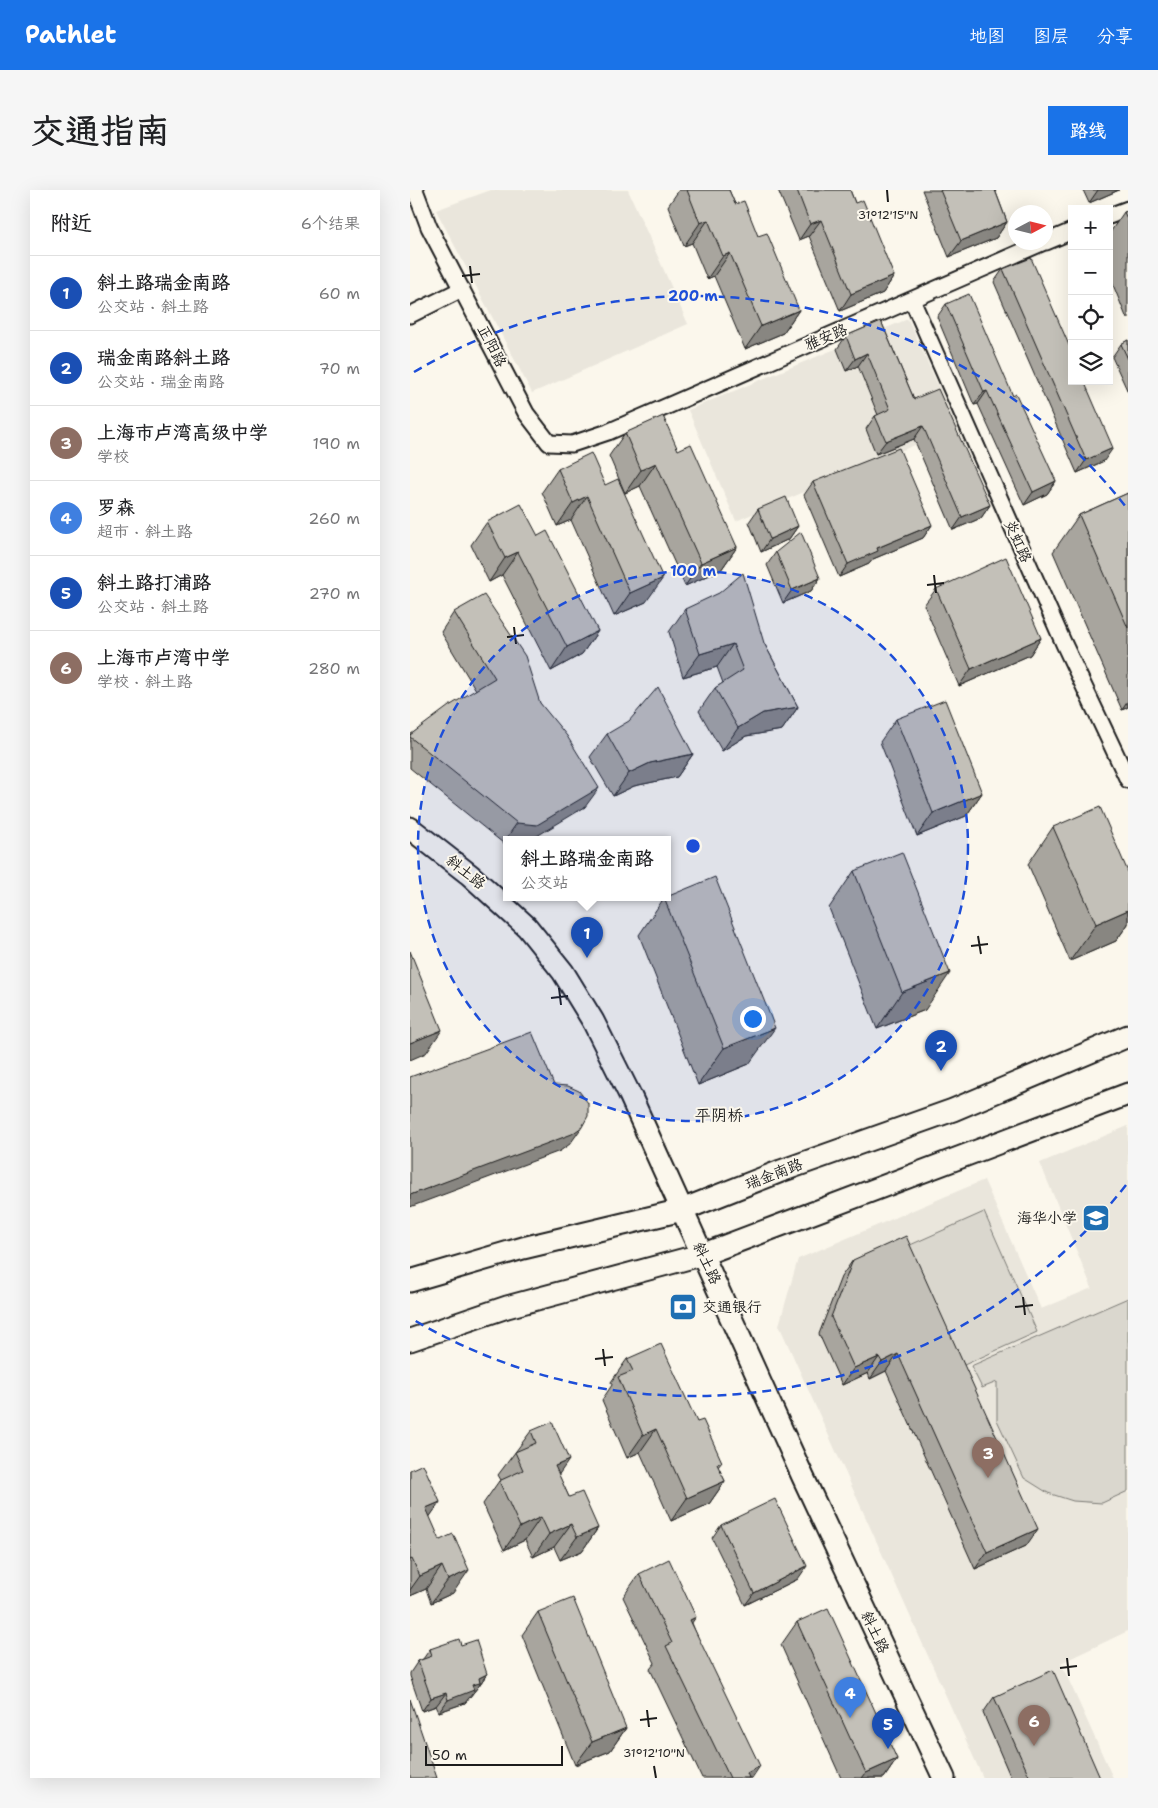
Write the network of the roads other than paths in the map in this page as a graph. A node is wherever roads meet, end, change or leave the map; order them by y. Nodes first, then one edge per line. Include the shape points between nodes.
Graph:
1 (415, 190) edge
2 (1128, 209) edge
3 (1113, 215) edge
4 (1068, 233) edge
5 (1053, 239) edge
6 (1027, 250) edge
7 (462, 289) junction
8 (912, 300) junction
9 (410, 315) edge
10 (608, 432) joint
11 (1128, 780) edge
12 (410, 828) edge
13 (1128, 1036) edge
14 (1128, 1094) edge
15 (682, 1210) junction
16 (704, 1254) junction
17 (410, 1281) edge
18 (410, 1340) edge
19 (944, 1778) edge

1 - 7 street, 正阳路 via 429,227
2 - 3 street
4 - 5 street, 雅安路
6 - 8 street, 雅安路
7 - 9 street
7 - 10 street, 正阳路 via 526,413 549,443 572,444
8 - 10 street, 雅安路
8 - 11 street, 炎虹路 via 1064,644
12 - 15 main road, 斜土路 via 502,902 563,972 597,1029
13 - 15 main road, 瑞金南路 via 953,1110 780,1170
14 - 16 main road
15 - 16 main road, 斜土路
15 - 17 main road, 瑞金南路 via 523,1248
16 - 18 main road via 507,1307
16 - 19 main road, 斜土路 via 807,1486

